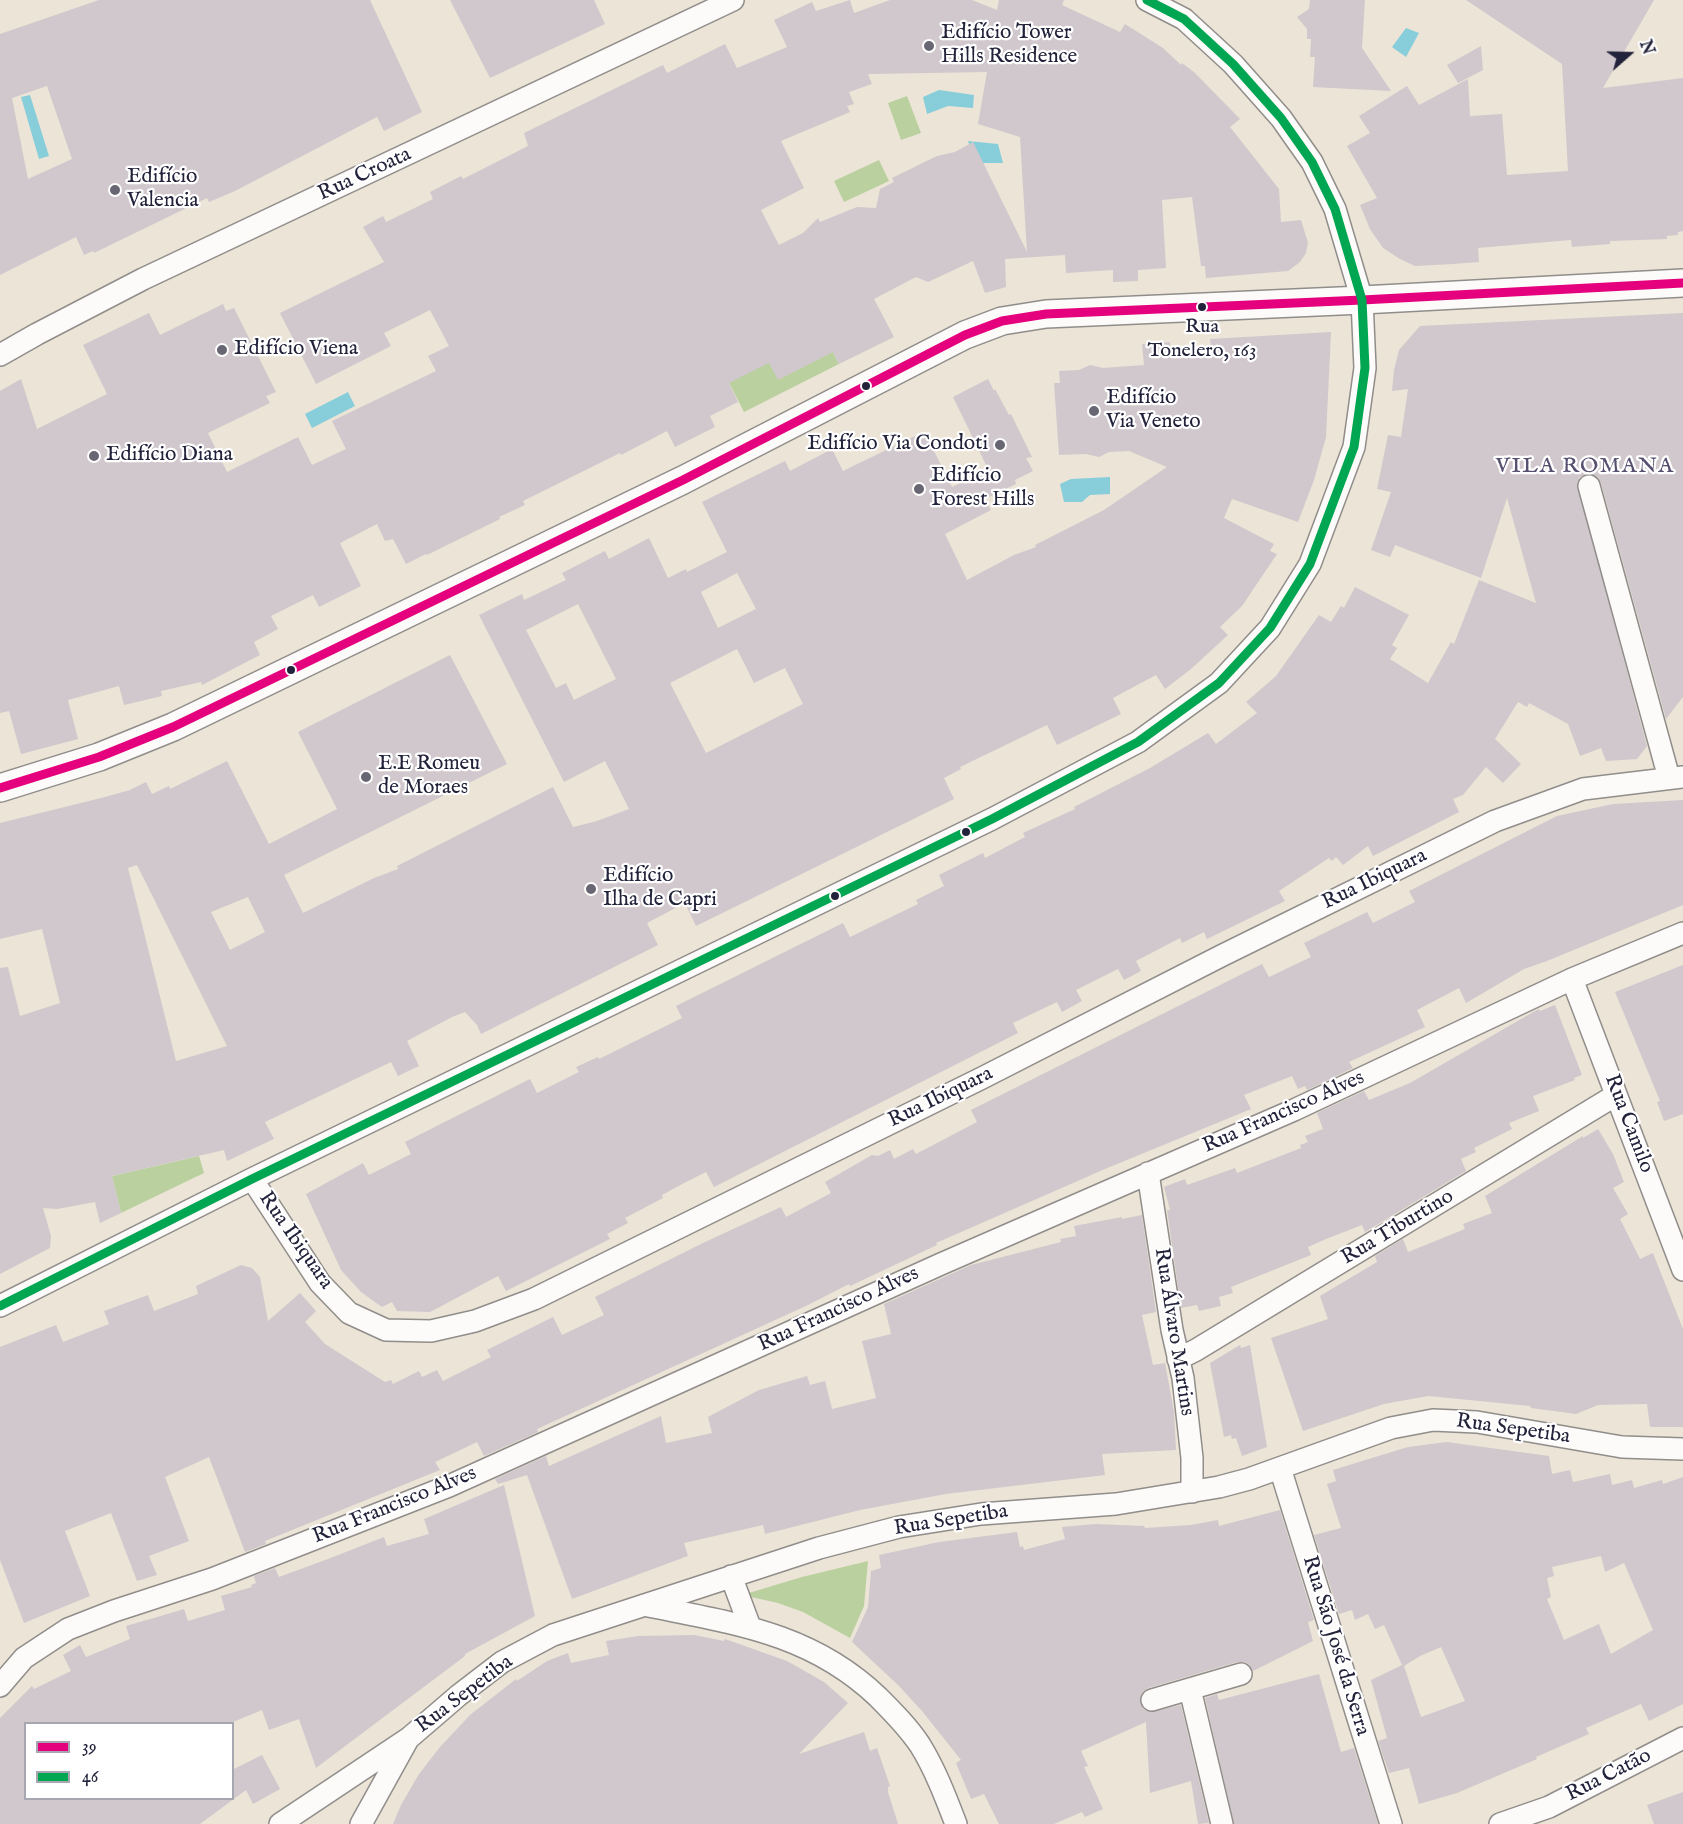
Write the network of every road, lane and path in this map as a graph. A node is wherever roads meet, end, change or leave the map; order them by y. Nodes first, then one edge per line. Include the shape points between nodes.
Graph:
1 (734, 0) edge
2 (1147, 0) edge
3 (1683, 283) edge
4 (1362, 300) junction
5 (0, 355) edge
6 (1589, 486) dead end
7 (1676, 778) edge
8 (0, 788) edge
9 (1683, 933) edge
10 (1572, 979) junction
11 (1616, 1095) junction
12 (1148, 1173) junction
13 (252, 1179) junction
14 (1683, 1270) edge
15 (0, 1306) edge
16 (1178, 1359) junction
17 (1683, 1449) edge
18 (1280, 1468) junction
19 (1192, 1492) junction
20 (731, 1576) junction
21 (674, 1594) junction
22 (642, 1604) junction
23 (700, 1617) junction
24 (750, 1627) junction
25 (1242, 1674) dead end
26 (0, 1686) edge
27 (1190, 1689) junction
28 (1152, 1700) dead end
29 (409, 1737) junction
30 (1683, 1738) edge
31 (1552, 1816) edge
32 (280, 1824) edge
33 (361, 1824) edge
34 (956, 1824) edge
35 (1222, 1824) edge
36 (1391, 1824) edge
37 (1500, 1824) edge

1 - 5 street, Rua Croata via 143,279
2 - 4 street via 1184,19 1233,64 1281,118 1312,162 1335,209
3 - 4 street
4 - 8 street via 1046,314 1002,321 965,335 683,480 173,727 99,757
4 - 13 street via 1365,368 1354,447 1310,564 1270,628 1219,683 1138,742 992,819
6 - 7 street
7 - 13 street, Rua Ibiquara via 1583,789 1495,821 534,1299 475,1322 431,1331 386,1330 350,1313 320,1283
9 - 10 street, Rua Francisco Alves
10 - 11 street, Rua Camilo
10 - 12 street, Rua Francisco Alves via 1294,1110
11 - 14 street, Rua Camilo
11 - 16 street, Rua Tiburtino
12 - 16 street, Rua Álvaro Martins
12 - 26 street, Rua Francisco Alves via 449,1486 212,1580 68,1629 24,1658
13 - 15 street
16 - 19 street, Rua Álvaro Martins via 1192,1458
17 - 18 street, Rua Sepetiba via 1622,1447 1477,1422 1433,1420 1391,1428
18 - 19 street, Rua Sepetiba
18 - 36 street, Rua São José da Serra
19 - 20 street, Rua Sepetiba via 1116,1504 981,1514 899,1527
20 - 21 street, Rua Sepetiba
20 - 24 street
21 - 22 street, Rua Sepetiba
21 - 23 street
22 - 23 street
22 - 29 street, Rua Sepetiba via 553,1635 502,1662
23 - 24 street
24 - 34 street via 825,1656 860,1680 897,1715 920,1746
25 - 27 street
27 - 28 street
27 - 35 street
29 - 32 street, Rua Sepetiba
29 - 33 street
30 - 31 street, Rua Catão
31 - 37 street, Rua Catão

